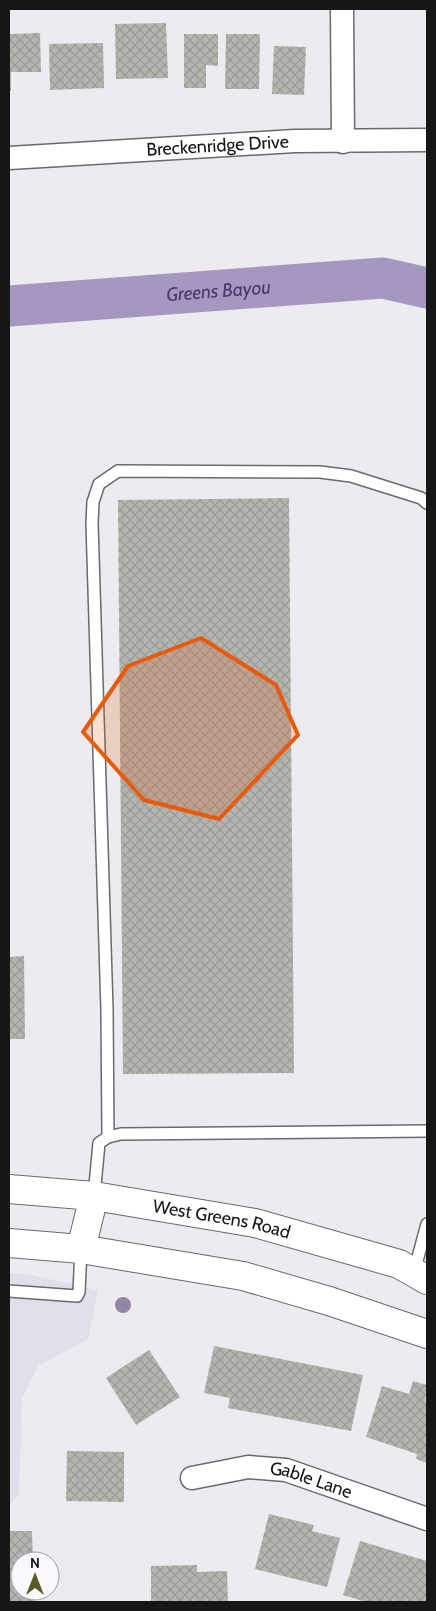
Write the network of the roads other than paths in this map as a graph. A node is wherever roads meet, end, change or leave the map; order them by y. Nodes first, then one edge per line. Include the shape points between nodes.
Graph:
1 (342, 9) edge
2 (427, 140) edge
3 (343, 142) junction
4 (9, 158) edge
5 (427, 503) edge
6 (427, 1130) edge
7 (108, 1136) junction
8 (9, 1189) edge
9 (94, 1196) junction
10 (427, 1224) edge
11 (9, 1243) edge
12 (82, 1249) junction
13 (421, 1276) edge
14 (9, 1291) edge
15 (427, 1334) edge
16 (192, 1478) dead end
17 (427, 1519) edge

1 - 3 street
2 - 3 street, Breckenridge Drive
3 - 4 street, Breckenridge Drive via 295,141
5 - 7 lane via 421,498 351,476 320,472 118,471 99,484 93,502 92,523 108,1010
6 - 7 lane
7 - 9 lane via 99,1143
8 - 9 main road, West Greens Road
9 - 12 main road
9 - 13 main road, West Greens Road via 255,1223 400,1264
10 - 13 lane
11 - 12 main road
12 - 14 lane via 76,1296
12 - 15 main road via 243,1276
16 - 17 street, Gable Lane via 248,1466 286,1470

